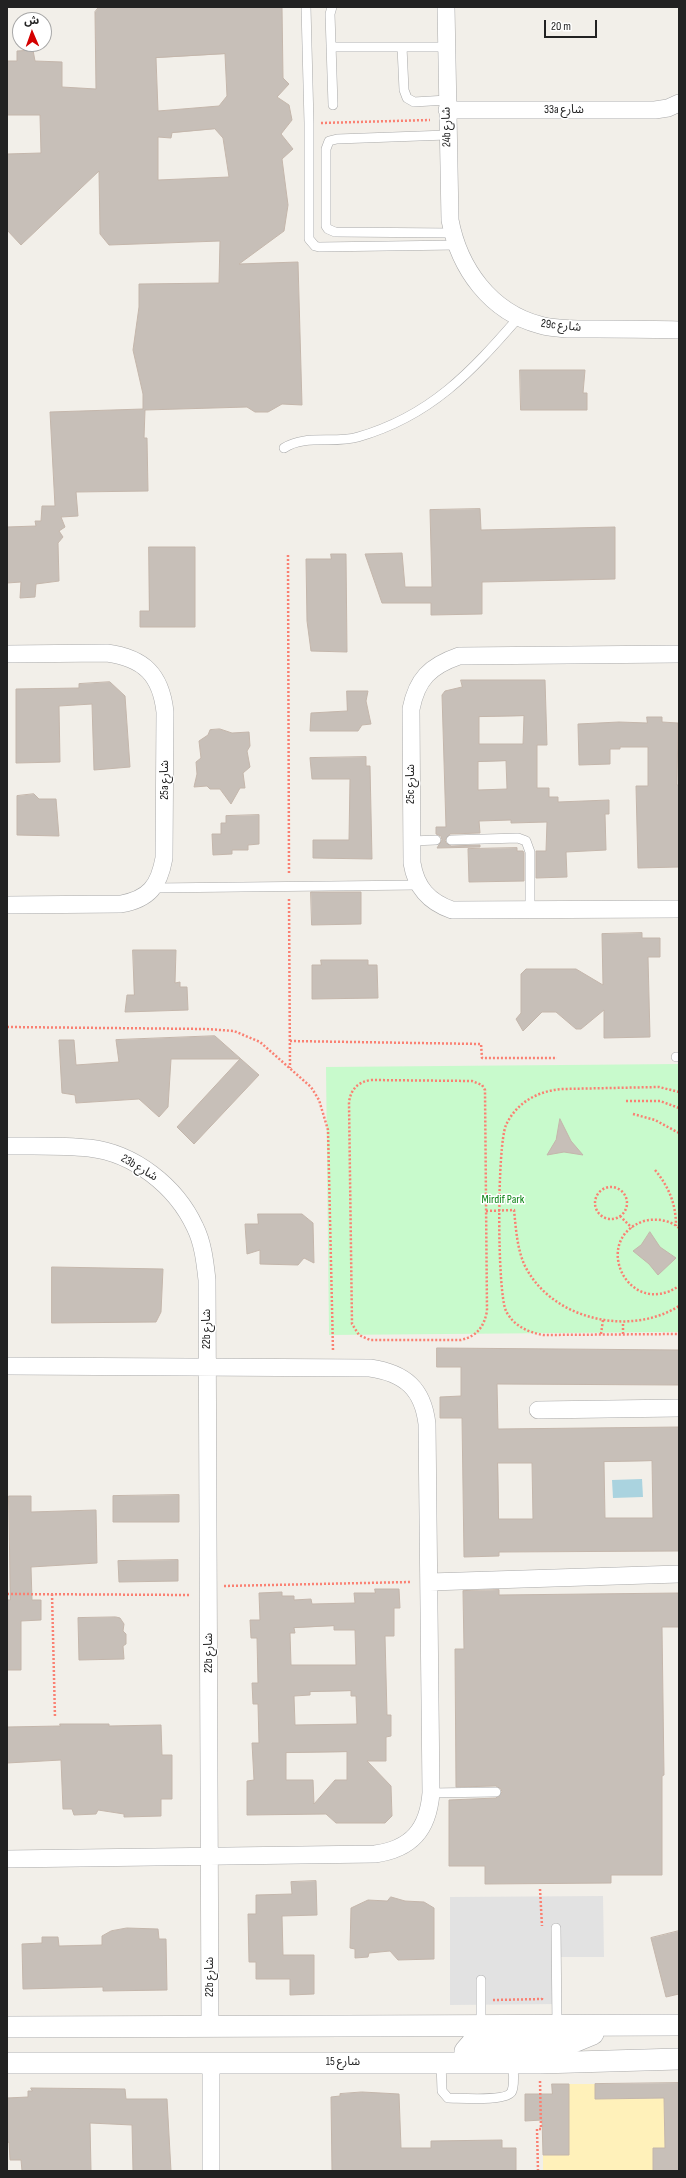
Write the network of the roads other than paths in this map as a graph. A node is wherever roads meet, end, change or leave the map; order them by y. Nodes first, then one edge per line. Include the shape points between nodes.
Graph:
1 (306, 7) edge
2 (332, 7) edge
3 (446, 7) edge
4 (446, 46) junction
5 (331, 47) junction
6 (402, 47) junction
7 (679, 103) edge
8 (333, 105) dead end
9 (447, 116) junction
10 (454, 239) junction
11 (519, 317) junction
12 (679, 330) edge
13 (284, 448) dead end
14 (7, 654) edge
15 (679, 654) edge
16 (436, 840) dead end
17 (451, 840) dead end
18 (412, 841) junction
19 (418, 884) junction
20 (154, 888) junction
21 (7, 905) edge
22 (679, 909) edge
23 (530, 910) junction
24 (7, 1146) edge
25 (207, 1280) joint
26 (7, 1366) edge
27 (207, 1368) junction
28 (679, 1408) edge
29 (538, 1410) dead end
30 (679, 1574) edge
31 (430, 1582) junction
32 (496, 1792) dead end
33 (431, 1793) junction
34 (209, 1858) junction
35 (7, 1859) edge
36 (556, 1928) dead end
37 (481, 1980) dead end
38 (481, 2026) junction
39 (557, 2026) junction
40 (679, 2026) edge
41 (7, 2027) edge
42 (210, 2027) junction
43 (601, 2027) junction
44 (679, 2059) edge
45 (211, 2062) junction
46 (441, 2062) junction
47 (468, 2062) junction
48 (513, 2062) junction
49 (7, 2063) edge
50 (211, 2171) edge

1 - 10 lane via 308,234 315,246
2 - 5 lane
3 - 4 street, 24b شارع
4 - 6 lane
4 - 9 street, 24b شارع
5 - 6 lane
5 - 8 lane
6 - 9 lane via 404,90 407,98
7 - 9 street, 33a شارع via 655,110
9 - 10 street, 24b شارع via 450,220
9 - 10 lane via 329,141 326,149 326,226 335,232
10 - 11 street, 29c شارع via 464,263 487,295
11 - 12 street, 29c شارع via 561,329
11 - 13 lane via 473,369 419,410 357,438 299,442
14 - 20 street, 25a شارع via 123,655 149,670 158,682 164,697 165,712 164,858 161,874
15 - 18 street, 25c شارع via 459,656 431,669 421,680 414,694 411,709
16 - 18 lane
17 - 23 lane via 518,838 526,841 530,852
18 - 19 street, 25c شارع via 412,863
19 - 20 lane
19 - 23 street, 25c شارع via 426,896 438,905 452,910
20 - 21 street via 133,902 121,904
22 - 23 street, 25c شارع
24 - 25 street, 23b شارع via 91,1148 117,1155 142,1167 164,1183 181,1203 195,1227 204,1253
25 - 27 street, 22b شارع
26 - 27 street
27 - 31 street via 370,1368 399,1375 410,1384 420,1396 427,1424
27 - 34 street, 22b شارع
28 - 29 street
30 - 31 street
31 - 33 street
32 - 33 lane
33 - 34 street via 425,1823 416,1836 404,1846 390,1852
34 - 35 street
34 - 42 street, 22b شارع
36 - 39 lane
37 - 38 lane
38 - 39 street
38 - 42 street
39 - 43 street
40 - 43 street
41 - 42 street
43 - 47 street via 594,2033 576,2040 471,2044 465,2051
44 - 48 street, شارع 15
45 - 46 street, شارع 15
45 - 49 street, شارع 15
45 - 50 street
46 - 47 street, شارع 15
46 - 48 lane via 442,2091 448,2098 499,2098 509,2095 512,2091
47 - 48 street, شارع 15

